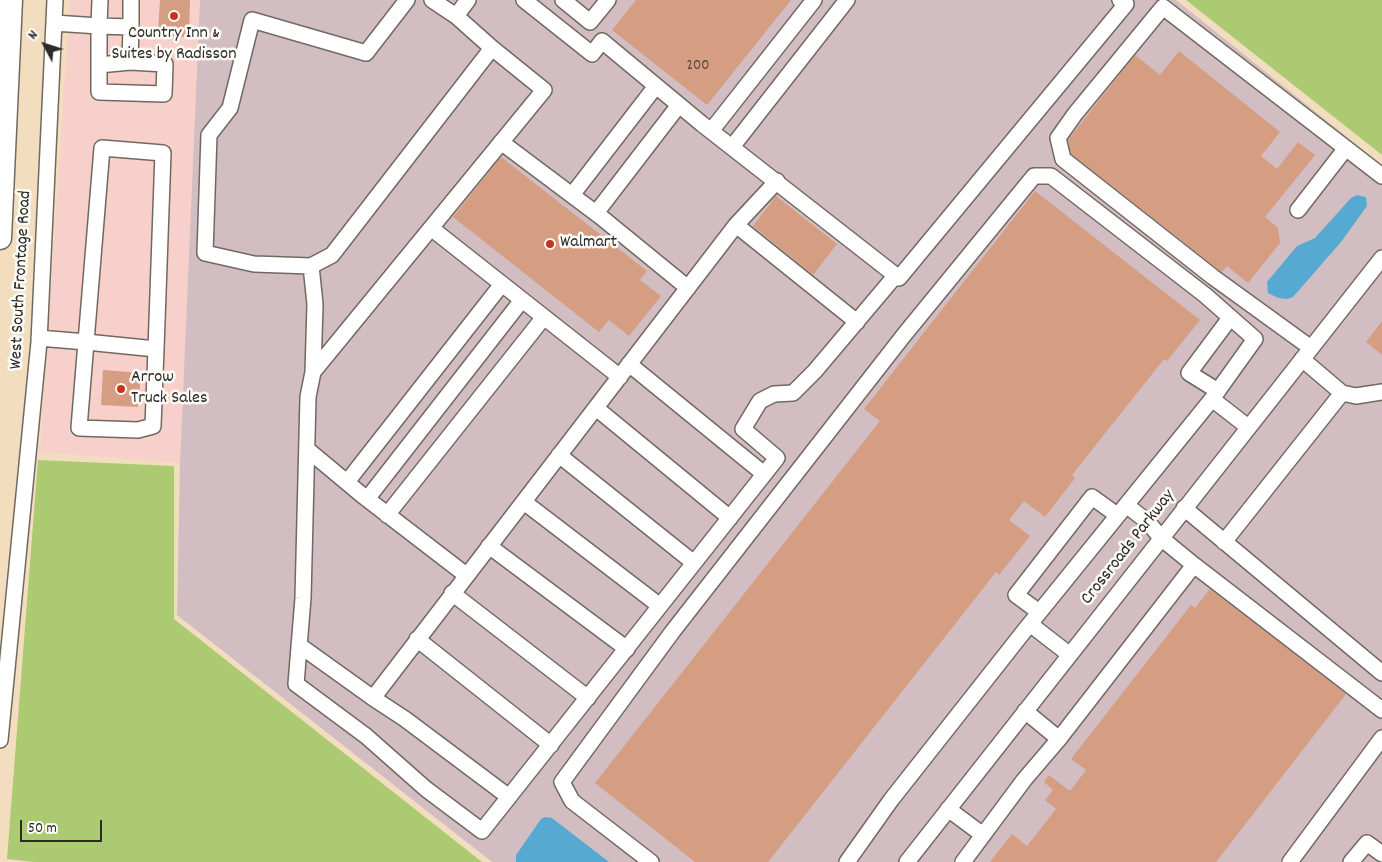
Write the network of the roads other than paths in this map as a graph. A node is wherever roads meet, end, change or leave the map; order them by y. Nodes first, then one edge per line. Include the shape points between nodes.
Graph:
1 (11, 0) edge
2 (55, 0) edge
3 (100, 0) edge
4 (131, 0) edge
5 (407, 0) edge
6 (432, 0) edge
7 (468, 0) edge
8 (524, 0) edge
9 (563, 0) edge
10 (608, 0) edge
11 (814, 0) edge
12 (847, 0) edge
13 (1120, 0) edge
14 (456, 16) junction
15 (54, 24) junction
16 (99, 26) junction
17 (131, 27) junction
18 (492, 48) junction
19 (130, 62) junction
20 (99, 65) junction
21 (656, 86) junction
22 (679, 105) junction
23 (711, 131) junction
24 (501, 142) junction
25 (732, 147) junction
26 (1346, 148) junction
27 (1382, 176) edge
28 (776, 181) junction
29 (572, 195) junction
30 (1298, 210) dead end
31 (596, 213) junction
32 (736, 225) junction
33 (431, 228) junction
34 (0, 238) edge
35 (1382, 258) edge
36 (311, 266) junction
37 (896, 275) junction
38 (502, 284) junction
39 (688, 288) junction
40 (522, 300) junction
41 (544, 317) junction
42 (1230, 318) junction
43 (857, 322) junction
44 (39, 338) junction
45 (86, 342) junction
46 (156, 349) junction
47 (1306, 354) junction
48 (629, 364) junction
49 (313, 372) junction
50 (620, 377) junction
51 (1382, 392) edge
52 (1342, 393) junction
53 (1215, 395) junction
54 (596, 408) junction
55 (1248, 427) junction
56 (308, 450) junction
57 (560, 455) junction
58 (764, 474) junction
59 (347, 482) junction
60 (367, 499) junction
61 (524, 502) junction
62 (1184, 508) junction
63 (1122, 510) junction
64 (387, 514) junction
65 (730, 518) junction
66 (1161, 538) junction
67 (1224, 542) junction
68 (489, 546) junction
69 (694, 563) junction
70 (1194, 565) junction
71 (466, 575) junction
72 (452, 593) junction
73 (660, 606) junction
74 (1034, 618) junction
75 (418, 639) junction
76 (299, 645) junction
77 (626, 649) junction
78 (1070, 655) junction
79 (1382, 672) edge
80 (372, 698) junction
81 (588, 698) junction
82 (1382, 710) edge
83 (1026, 711) junction
84 (1382, 738) edge
85 (1059, 739) junction
86 (0, 740) edge
87 (551, 745) junction
88 (510, 797) junction
89 (948, 809) junction
90 (984, 836) junction
91 (1382, 854) edge
92 (651, 862) edge
93 (847, 862) edge
94 (907, 862) edge
95 (963, 862) edge
96 (1290, 862) edge
97 (1351, 862) edge

1 - 34 highway
2 - 15 street, West South Frontage Road
3 - 16 street
4 - 17 street
5 - 36 street via 366,54 252,20 230,108 209,135 205,253 254,264
6 - 14 street
7 - 14 street
8 - 21 street via 592,54 602,41
9 - 10 street via 590,22
11 - 23 street
12 - 25 street
13 - 37 street via 1126,4 899,278
14 - 18 street
15 - 16 street
15 - 44 street, West South Frontage Road
16 - 17 street
16 - 20 street
17 - 19 street
18 - 24 street via 544,90
18 - 36 street via 332,255
19 - 20 street
19 - 20 street via 165,64 164,94 99,92
21 - 22 street
21 - 29 street
22 - 23 street
22 - 31 street
23 - 25 street
24 - 29 street
24 - 33 street
25 - 28 street
26 - 27 street
26 - 30 street
26 - 47 street via 1163,7 1058,138 1063,159
28 - 32 street
28 - 37 street
29 - 31 street
31 - 39 street
32 - 39 street
32 - 43 street
33 - 38 street
33 - 49 street
35 - 47 street, Crossroads Parkway
36 - 49 street via 315,304
37 - 43 street
38 - 40 street
38 - 59 street
39 - 48 street
40 - 41 street
40 - 60 street
41 - 50 street
41 - 64 street
42 - 53 street via 1190,373
42 - 53 street via 1255,339
42 - 92 street via 1051,176 1034,176 904,335 673,631 562,782 572,801
43 - 58 street via 793,393 774,394 760,401 754,410 743,429 777,458
44 - 45 street
44 - 86 street, West South Frontage Road
45 - 46 street
45 - 46 street via 79,428 138,430 153,426
45 - 46 street via 102,148 163,153
47 - 52 street
47 - 55 street, Crossroads Parkway
48 - 50 street
48 - 58 street
49 - 56 street via 308,397
50 - 54 street
51 - 52 street via 1356,396
52 - 67 street
53 - 55 street
53 - 63 street
54 - 57 street
54 - 65 street
55 - 62 street, Crossroads Parkway
56 - 59 street
56 - 76 street
57 - 61 street
57 - 69 street
58 - 65 street
59 - 60 street
60 - 64 street
61 - 68 street
61 - 73 street
62 - 66 street, Crossroads Parkway
62 - 67 street
63 - 66 street via 1148,522
63 - 74 street
63 - 74 street via 1092,497 1016,594
64 - 71 street
65 - 69 street
66 - 70 street
66 - 78 street, Crossroads Parkway
67 - 79 street
68 - 71 street
68 - 77 street
69 - 73 street
70 - 82 street
70 - 85 street
71 - 72 street
72 - 75 street
72 - 81 street
73 - 77 street
74 - 78 street
74 - 93 street
75 - 80 street
75 - 87 street
76 - 80 street
76 - 88 street via 296,684 366,736 426,789 482,831
77 - 81 street
78 - 83 street, Crossroads Parkway
80 - 88 street via 405,718
81 - 87 street
83 - 85 street
83 - 89 street, Crossroads Parkway
84 - 96 street
85 - 90 street via 1024,780
87 - 88 street
89 - 90 street
89 - 94 street, Crossroads Parkway
90 - 95 street
91 - 97 street via 1367,843

